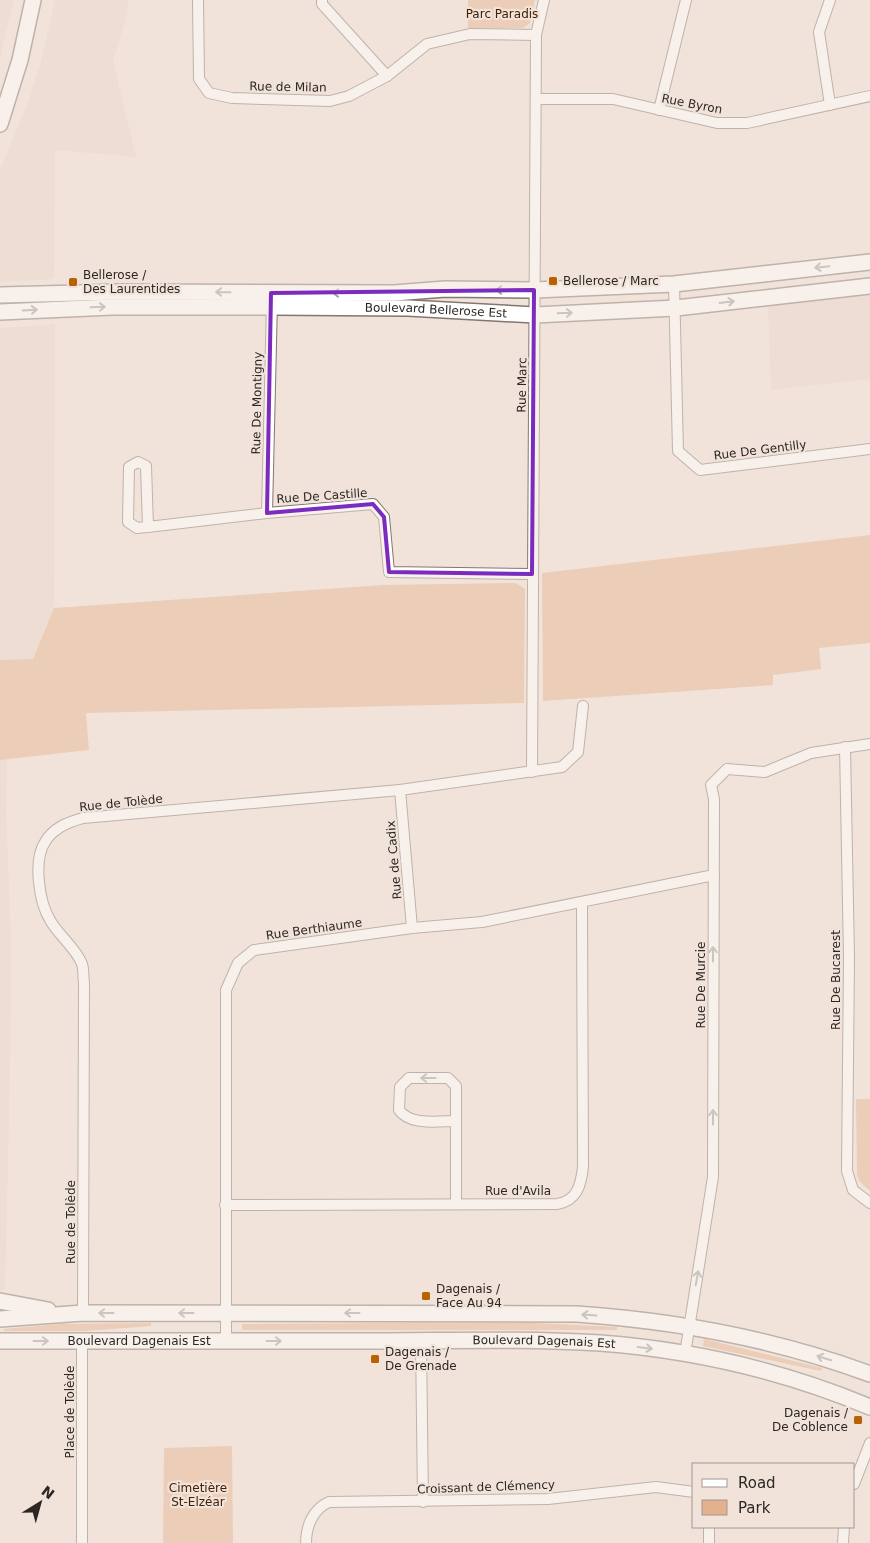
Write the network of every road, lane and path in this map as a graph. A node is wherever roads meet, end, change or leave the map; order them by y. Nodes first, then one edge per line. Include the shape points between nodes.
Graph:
1 (33, 0) edge
2 (198, 0) edge
3 (322, 0) edge
4 (544, 0) edge
5 (686, 0) edge
6 (830, 0) edge
7 (536, 35) junction
8 (387, 76) junction
9 (870, 96) edge
10 (537, 99) junction
11 (830, 105) junction
12 (659, 110) junction
13 (2, 114) edge
14 (0, 124) edge
15 (870, 262) edge
16 (674, 284) junction
17 (870, 286) edge
18 (534, 290) junction
19 (0, 295) edge
20 (272, 300) junction
21 (676, 308) junction
22 (0, 312) edge
23 (535, 315) junction
24 (870, 449) edge
25 (267, 513) junction
26 (148, 527) junction
27 (532, 574) junction
28 (583, 706) dead end
29 (870, 744) edge
30 (845, 747) junction
31 (532, 772) junction
32 (400, 790) junction
33 (714, 875) junction
34 (582, 903) junction
35 (412, 928) junction
36 (456, 1121) junction
37 (870, 1203) edge
38 (456, 1204) junction
39 (225, 1205) junction
40 (0, 1301) edge
41 (83, 1313) junction
42 (225, 1313) junction
43 (67, 1314) junction
44 (0, 1319) edge
45 (689, 1326) junction
46 (0, 1341) edge
47 (82, 1341) junction
48 (226, 1341) junction
49 (421, 1341) junction
50 (685, 1354) junction
51 (870, 1374) edge
52 (870, 1406) edge
53 (870, 1443) edge
54 (855, 1481) edge
55 (692, 1492) edge
56 (423, 1502) junction
57 (709, 1528) edge
58 (844, 1528) edge
59 (82, 1543) edge
60 (306, 1543) edge
61 (709, 1543) edge
62 (843, 1543) edge

1 - 13 main road via 24,46
2 - 8 street, Rue de Milan via 199,79 209,93 232,98 330,100 349,96
3 - 8 street via 322,4
4 - 7 street, Rue Marc
5 - 12 street
6 - 11 street via 819,32
7 - 8 street, Rue de Milan via 470,34 427,44
7 - 10 street, Rue Marc
9 - 11 street, Rue Byron
10 - 12 street, Rue Byron via 612,99
10 - 18 street, Rue Marc
11 - 12 street, Rue Byron via 747,123 717,123
13 - 14 main road
15 -> 16 main road, Boulevard Bellerose Est
16 - 18 main road, Boulevard Bellerose Est
16 - 21 street, Rue De Gentilly
21 -> 17 main road, Boulevard Bellerose Est
18 -> 20 main road, Boulevard Bellerose Est via 445,289
18 - 23 street, Rue Marc
20 -> 19 main road, Boulevard Bellerose Est via 110,292
22 -> 20 main road, Boulevard Bellerose Est
20 - 23 main road, Boulevard Bellerose Est
20 - 25 street, Rue De Montigny
23 -> 21 main road, Boulevard Bellerose Est
21 - 24 street, Rue De Gentilly via 678,451 700,470
23 - 27 street, Rue Marc
25 - 26 street, Rue De Castille
25 - 27 street, Rue De Castille via 373,504 384,517 389,572
26 - 26 street, Rue De Castille via 146,466 138,462 129,468 128,522 136,528
27 - 31 street, Rue Marc
28 - 31 street, Rue de Tolède via 578,752 562,767
29 - 30 street, Rue De Murcie
30 - 33 street, Rue De Murcie via 812,753 765,772 736,768 721,773 711,785 714,799
30 - 37 street, Rue De Bucarest via 849,957 847,1171 854,1190
31 - 32 street, Rue de Tolède
32 - 35 street, Rue de Cadix
32 - 41 street, Rue de Tolède via 83,818 59,827 44,842 39,883 43,906 82,964 84,983
33 - 34 street, Rue Berthiaume
45 -> 33 street, Rue De Murcie via 712,1177
34 - 35 street, Rue Berthiaume via 482,922
34 - 38 street, Rue d'Avila via 583,1167 579,1190 572,1199 557,1204
35 - 39 street, Rue Berthiaume via 254,950 238,963 226,990
36 -> 36 street via 456,1086 448,1078 408,1078 400,1087 399,1110 406,1118
36 - 38 street
38 - 39 street, Rue d'Avila
39 - 42 street, Rue Berthiaume
40 - 43 main road
42 -> 41 main road
41 - 43 main road
45 -> 42 main road via 560,1313
42 - 48 street, Rue Berthiaume
43 - 44 main road
45 - 50 street, Rue De Murcie
51 -> 45 main road via 776,1345
46 -> 47 main road, Boulevard Dagenais Est
47 - 48 main road, Boulevard Dagenais Est
47 - 59 street, Place de Tolède
48 -> 49 main road, Boulevard Dagenais Est
49 -> 50 main road, Boulevard Dagenais Est via 581,1342
49 - 56 street
50 - 52 main road, Boulevard Dagenais Est via 783,1376
53 - 54 street
55 - 56 street, Croissant de Clémency via 656,1487 548,1499
56 - 60 street, Croissant de Clémency via 329,1502 319,1506 306,1529
57 - 61 street
58 - 62 street

